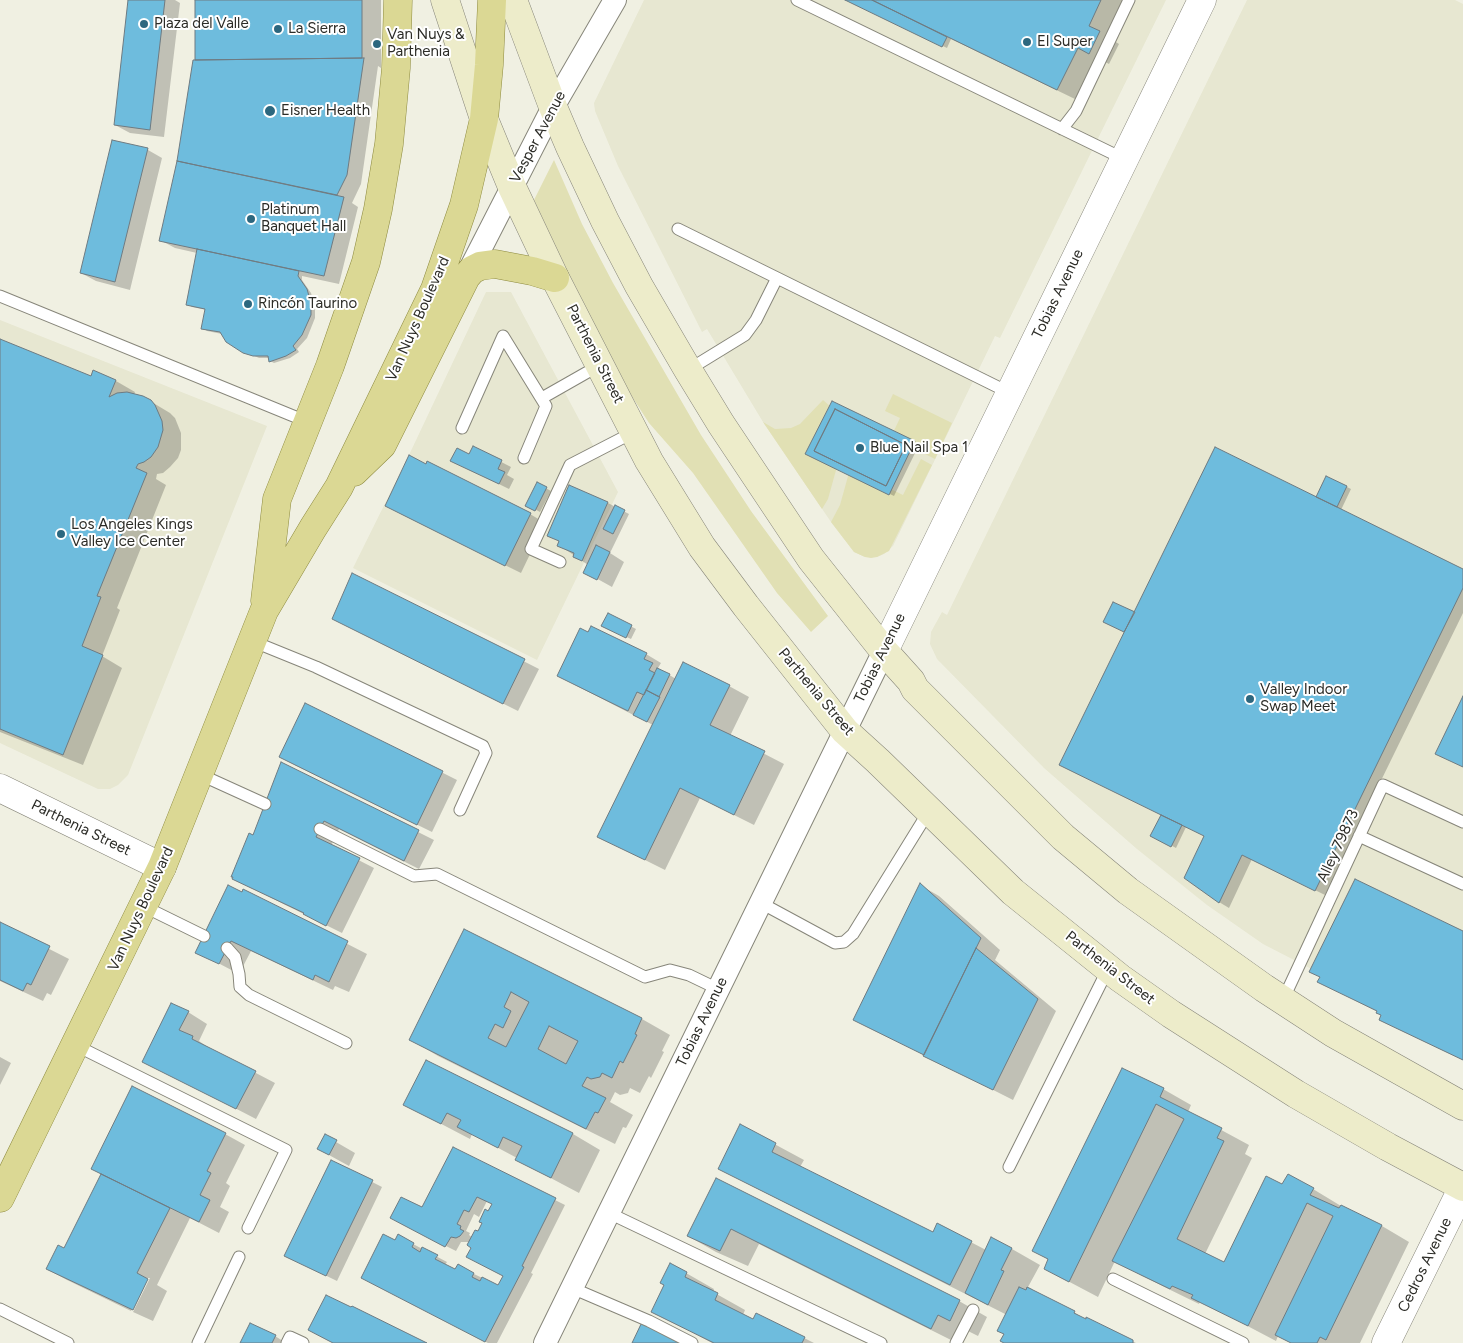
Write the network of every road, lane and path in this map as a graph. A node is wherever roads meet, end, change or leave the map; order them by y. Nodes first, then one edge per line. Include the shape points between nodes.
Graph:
1 (398, 0) edge
2 (445, 0) edge
3 (492, 0) edge
4 (513, 0) edge
5 (615, 0) edge
6 (797, 0) edge
7 (1129, 0) edge
8 (1202, 0) edge
9 (553, 107) junction
10 (484, 119) junction
11 (1062, 129) junction
12 (1124, 159) junction
13 (512, 187) junction
14 (678, 229) dead end
15 (466, 277) junction
16 (555, 278) junction
17 (777, 278) junction
18 (0, 296) edge
19 (600, 365) junction
20 (688, 370) junction
21 (1010, 393) junction
22 (542, 398) junction
23 (308, 422) junction
24 (462, 428) dead end
25 (634, 432) junction
26 (524, 458) dead end
27 (339, 487) junction
28 (560, 562) dead end
29 (264, 611) junction
30 (252, 642) junction
31 (884, 651) junction
32 (845, 730) junction
33 (199, 774) junction
34 (0, 788) edge
35 (265, 804) dead end
36 (460, 810) dead end
37 (929, 811) junction
38 (1463, 822) edge
39 (320, 830) dead end
40 (1359, 836) junction
41 (162, 867) junction
42 (1463, 884) edge
43 (761, 903) junction
44 (143, 906) junction
45 (204, 936) dead end
46 (227, 948) dead end
47 (1108, 969) junction
48 (718, 989) junction
49 (1282, 1000) junction
50 (346, 1043) dead end
51 (75, 1044) junction
52 (1463, 1106) edge
53 (1009, 1167) dead end
54 (1463, 1187) edge
55 (0, 1198) edge
56 (609, 1213) junction
57 (248, 1228) dead end
58 (239, 1257) dead end
59 (1113, 1279) dead end
60 (572, 1288) junction
61 (0, 1309) edge
62 (973, 1310) dead end
63 (68, 1343) edge
64 (198, 1343) edge
65 (287, 1343) edge
66 (303, 1343) edge
67 (545, 1343) edge
68 (692, 1343) edge
69 (880, 1343) edge
70 (956, 1343) edge
71 (1244, 1343) edge
72 (1386, 1343) edge

1 - 23 main road, Van Nuys Boulevard via 389,144 378,209 366,262
2 - 10 main road, Parthenia Street
3 - 10 main road, Van Nuys Boulevard
4 - 9 main road
5 - 9 street, Vesper Avenue
6 - 11 lane
7 - 11 lane via 1076,111
8 - 12 street, Tobias Avenue
9 - 13 street, Vesper Avenue
9 - 20 main road via 605,222
10 - 13 main road, Parthenia Street
10 - 27 main road, Van Nuys Boulevard via 464,205 435,289
11 - 12 lane
12 - 21 street, Tobias Avenue
13 - 15 street, Vesper Avenue
13 - 16 main road, Parthenia Street
14 - 17 lane
15 - 16 main road via 475,268 495,264
15 - 27 main road via 382,444
16 - 19 main road, Parthenia Street
17 - 20 lane via 756,320 744,335
17 - 21 lane
18 - 23 lane
19 - 22 lane
19 - 25 main road, Parthenia Street
20 - 31 main road via 811,559
21 - 31 street, Tobias Avenue
22 - 24 lane via 504,336
22 - 26 lane via 546,406
23 - 29 main road, Van Nuys Boulevard via 277,499
25 - 28 lane via 570,465 531,548
25 - 32 main road, Parthenia Street via 702,547
27 - 29 main road, Van Nuys Boulevard
29 - 30 main road, Van Nuys Boulevard
30 - 33 main road, Van Nuys Boulevard
30 - 36 lane via 316,667 483,746 486,753
31 - 32 street, Tobias Avenue
31 - 49 main road via 915,689 1063,837 1128,891
32 - 37 main road, Parthenia Street
32 - 43 street, Tobias Avenue
33 - 35 lane
33 - 41 main road, Van Nuys Boulevard
34 - 41 street, Parthenia Street
37 - 43 lane via 853,934 844,942 836,943
37 - 47 main road, Parthenia Street via 1013,892
38 - 40 lane, Alley 79873 via 1383,785
39 - 48 lane via 414,876 437,874 645,976 670,970
40 - 42 lane
40 - 49 lane, Alley 79873
41 - 44 main road, Van Nuys Boulevard
43 - 48 street, Tobias Avenue
44 - 45 lane
44 - 51 main road, Van Nuys Boulevard
46 - 50 lane via 235,957 240,986 248,995
47 - 53 lane
47 - 54 main road, Parthenia Street via 1171,1014 1296,1094
48 - 56 street, Tobias Avenue
49 - 52 main road via 1333,1033
51 - 55 main road, Van Nuys Boulevard
51 - 57 lane via 286,1150
54 - 72 street, Cedros Avenue
56 - 60 street, Tobias Avenue
56 - 69 lane
58 - 64 lane
59 - 71 lane
60 - 67 street, Tobias Avenue
60 - 68 lane
61 - 63 lane
62 - 70 lane
65 - 66 lane via 290,1337

